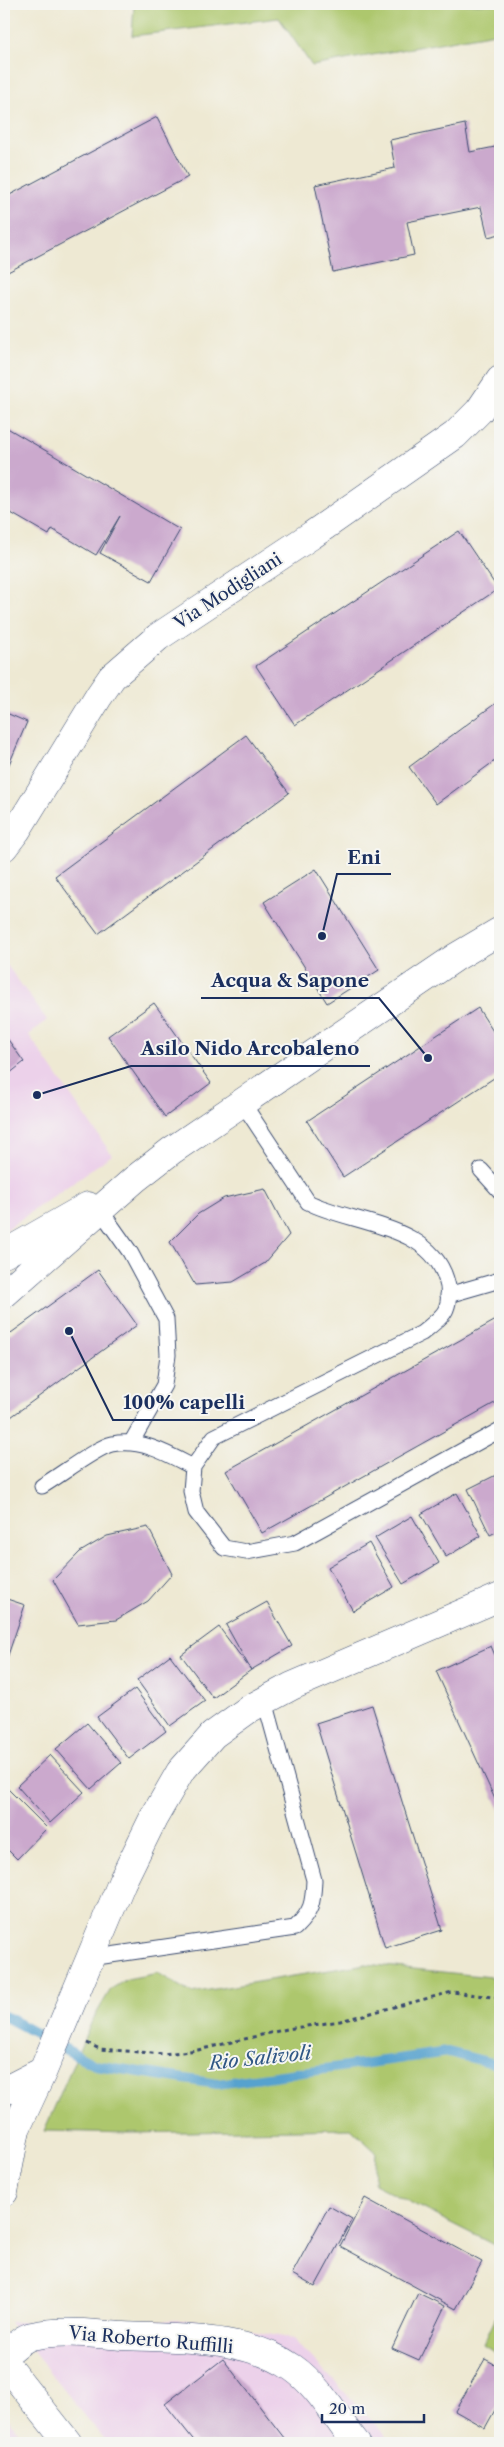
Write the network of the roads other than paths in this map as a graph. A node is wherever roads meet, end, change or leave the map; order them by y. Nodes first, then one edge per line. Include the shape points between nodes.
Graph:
1 (500, 380) edge
2 (4, 847) edge
3 (500, 931) edge
4 (242, 1102) junction
5 (482, 1170) dead end
6 (135, 1179) junction
7 (500, 1191) edge
8 (101, 1211) junction
9 (4, 1254) edge
10 (500, 1280) edge
11 (4, 1294) edge
12 (448, 1295) junction
13 (500, 1430) edge
14 (131, 1443) junction
15 (193, 1467) junction
16 (42, 1486) dead end
17 (500, 1597) edge
18 (265, 1700) junction
19 (90, 1958) junction
20 (44, 2068) junction
21 (4, 2091) edge
22 (4, 2190) edge
23 (4, 2355) edge
24 (4, 2362) edge
25 (68, 2443) edge
26 (356, 2443) edge

1 - 2 street, Via Modigliani via 479,411 455,435 131,658 103,689
3 - 4 street via 456,957
4 - 6 street
4 - 12 lane via 308,1202 320,1209 370,1221 417,1243 444,1271
5 - 7 lane
6 - 8 street
6 - 9 street
8 - 11 street
8 - 14 lane via 130,1252 166,1319 168,1355 164,1384
10 - 12 lane
12 - 15 lane via 446,1310 422,1333 214,1437
13 - 15 lane via 295,1543 246,1552 224,1548 196,1512 191,1491
14 - 15 lane via 158,1449
14 - 16 lane via 111,1444
17 - 18 street
18 - 19 street via 213,1735 180,1772 140,1846
18 - 19 lane via 314,1880 313,1904 308,1915 295,1928
19 - 20 street
20 - 21 street
20 - 22 street via 16,2129
23 - 26 street, Via Roberto Ruffilli via 29,2336 72,2332 209,2341 242,2347 274,2357 308,2380
24 - 25 street

